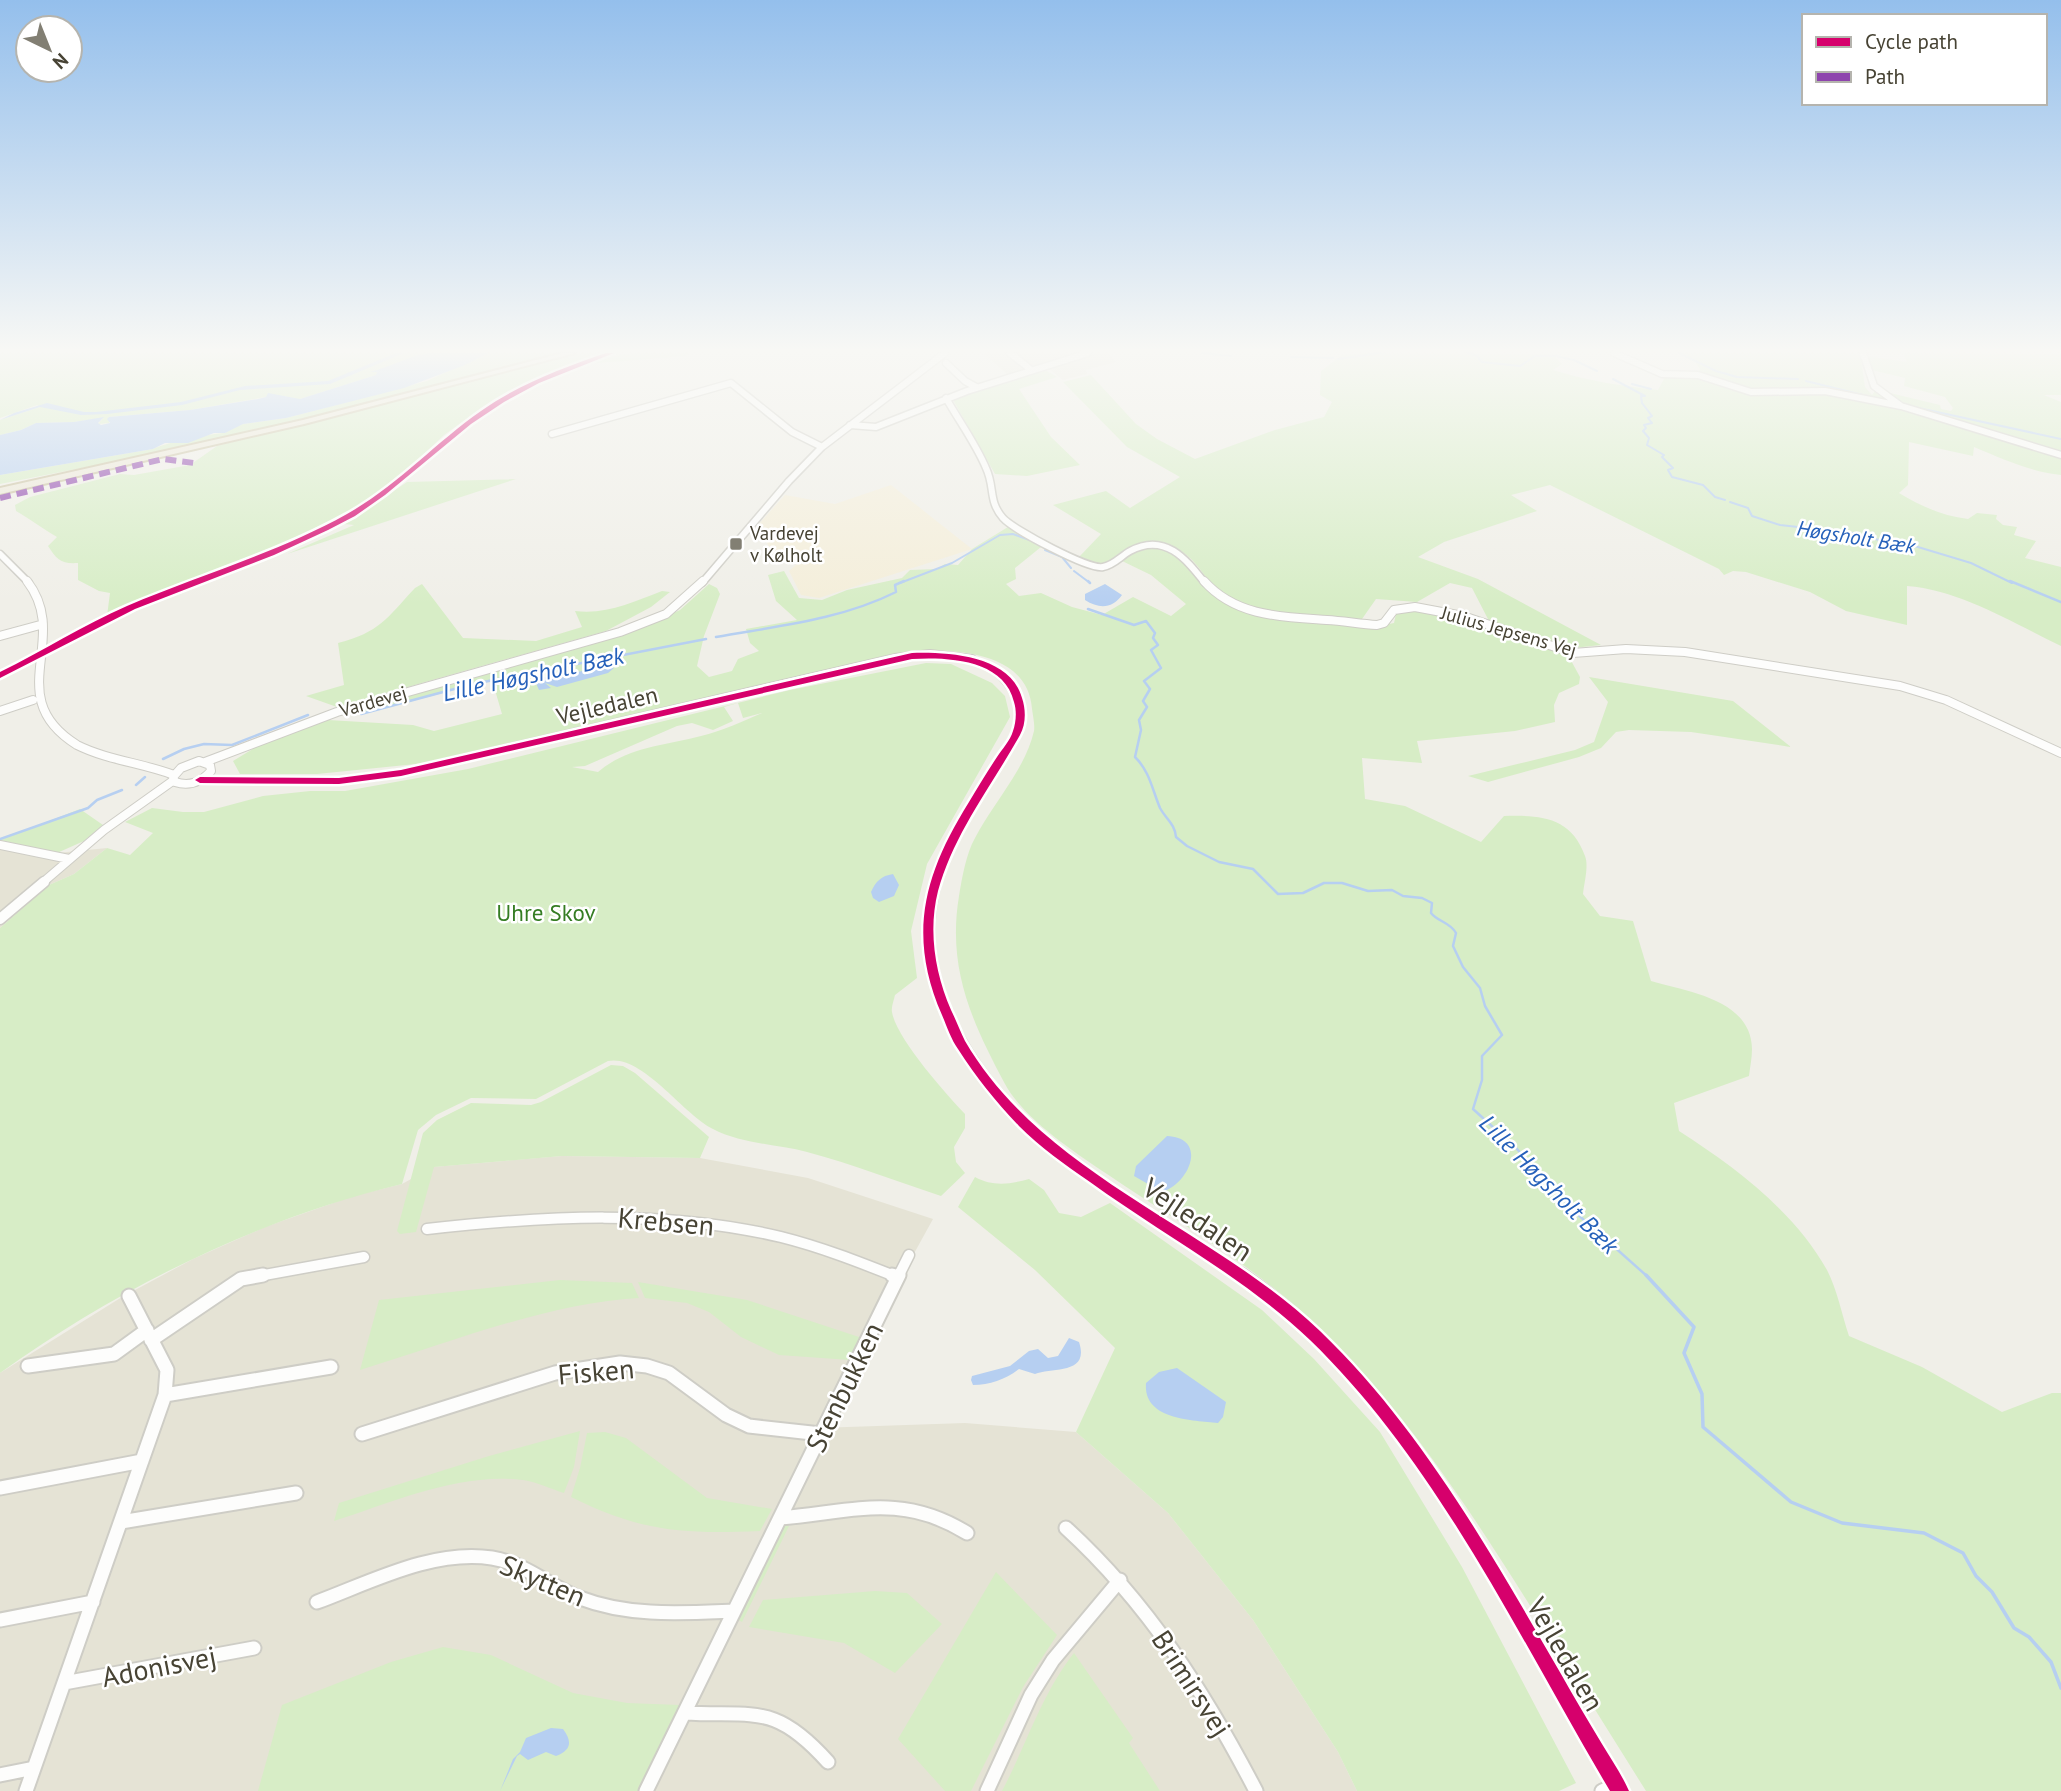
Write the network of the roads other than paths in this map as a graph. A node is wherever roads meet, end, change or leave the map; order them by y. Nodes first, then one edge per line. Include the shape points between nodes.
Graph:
1 (240, 437) edge
2 (801, 437) edge
3 (835, 437) edge
4 (968, 437) edge
5 (2001, 437) edge
6 (822, 447) junction
7 (2061, 455) edge
8 (106, 467) junction
9 (0, 490) edge
10 (0, 554) edge
11 (40, 625) junction
12 (0, 636) edge
13 (972, 659) tunnel mouth
14 (995, 670) tunnel mouth
15 (33, 700) junction
16 (0, 711) edge
17 (2061, 753) edge
18 (146, 766) junction
19 (184, 766) junction
20 (209, 767) junction
21 (176, 780) junction
22 (200, 780) junction
23 (249, 780) junction
24 (0, 845) edge
25 (69, 859) junction
26 (0, 919) edge
27 (427, 1229) dead end
28 (909, 1255) dead end
29 (364, 1257) dead end
30 (897, 1277) junction
31 (130, 1296) dead end
32 (149, 1335) junction
33 (28, 1366) dead end
34 (331, 1367) dead end
35 (165, 1395) junction
36 (362, 1434) dead end
37 (821, 1434) junction
38 (142, 1461) junction
39 (0, 1488) edge
40 (296, 1493) dead end
41 (780, 1518) junction
42 (121, 1522) junction
43 (1066, 1528) dead end
44 (967, 1533) dead end
45 (1120, 1580) junction
46 (93, 1602) junction
47 (317, 1602) dead end
48 (734, 1611) junction
49 (0, 1620) edge
50 (254, 1648) dead end
51 (64, 1683) junction
52 (684, 1713) junction
53 (828, 1762) dead end
54 (34, 1768) junction
55 (0, 1775) edge
56 (1613, 1789) edge
57 (26, 1791) edge
58 (646, 1791) edge
59 (987, 1791) edge
60 (1256, 1791) edge

1 - 8 highway
2 - 6 street
3 - 6 street, Vardevej
4 - 17 street, Julius Jepsens Vej via 986,467 991,499 1002,517 1019,532 1096,568 1110,566 1133,548 1167,547 1189,559 1210,588 1223,597 1280,618 1377,625 1394,610 1415,607 1496,625 1573,653 1626,649 1685,652 1900,686 1946,700
5 - 7 street
6 - 20 street, Vardevej via 694,593 666,614 620,632 337,712 276,733
8 - 9 highway
8 - 9 highway
10 - 11 street via 34,590 40,603
11 - 12 street
11 - 15 street via 29,679
13 - 23 street, Vejledalen via 930,654 895,659 401,773 339,781
14 - 56 street, Vejledalen via 1017,693 1021,719 1014,739 952,838 931,896 934,979 963,1051 1002,1102 1052,1148 1250,1281 1338,1359 1453,1511
15 - 16 street
15 - 18 street via 52,727 72,741 96,754
18 - 19 street
18 - 21 street
19 - 20 street
19 - 21 street
20 - 22 street
20 - 23 street, Vejledalen
21 - 22 street, Vejledalen
21 - 25 street
22 - 23 street, Vejledalen
24 - 25 street
25 - 26 street
27 - 30 street, Krebsen via 567,1215 653,1216 752,1230 814,1246
28 - 30 street, Stenbukken
29 - 32 street via 241,1279
30 - 37 street, Stenbukken
31 - 32 street, Adonisvej
32 - 33 street via 114,1354
32 - 35 street, Adonisvej via 167,1370
34 - 35 street
35 - 38 street, Adonisvej
36 - 37 street, Fisken via 555,1373 620,1363 669,1373 726,1415 749,1426
37 - 41 street, Stenbukken
38 - 39 street
38 - 42 street, Adonisvej
40 - 42 street
41 - 44 street via 915,1509
41 - 48 street, Stenbukken
42 - 46 street, Adonisvej
43 - 45 street, Brimirsvej
45 - 59 street via 1031,1695
45 - 60 street, Brimirsvej via 1191,1679
46 - 49 street
46 - 51 street, Adonisvej
47 - 48 street, Skytten via 434,1562 464,1557 493,1558 579,1598 615,1609
48 - 52 street, Stenbukken
50 - 51 street, Adonisvej
51 - 54 street, Adonisvej
52 - 53 street via 752,1713 779,1722 803,1736
52 - 58 street, Stenbukken
54 - 55 street
54 - 57 street, Adonisvej

